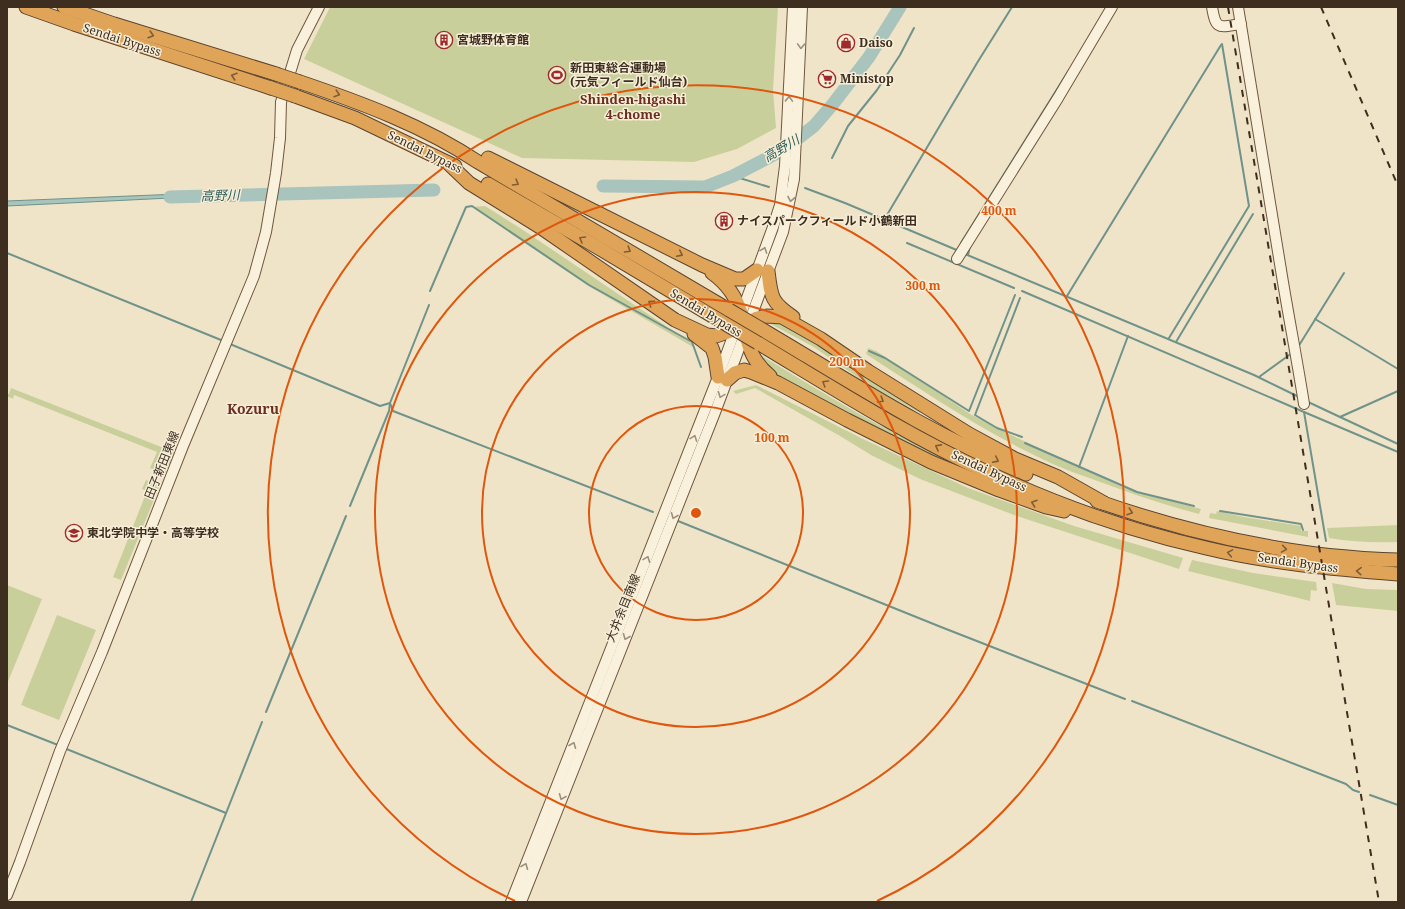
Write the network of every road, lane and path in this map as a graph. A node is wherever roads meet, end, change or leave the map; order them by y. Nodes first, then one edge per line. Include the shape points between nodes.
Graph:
1 (26, 7) edge
2 (64, 7) edge
3 (319, 7) edge
4 (793, 7) edge
5 (802, 7) edge
6 (1112, 7) edge
7 (1212, 7) edge
8 (1238, 7) edge
9 (1241, 24) junction
10 (456, 147) junction
11 (448, 162) junction
12 (960, 255) dead end
13 (702, 264) junction
14 (762, 270) junction
15 (675, 320) junction
16 (741, 322) junction
17 (821, 339) junction
18 (723, 379) junction
19 (778, 383) junction
20 (1304, 402) dead end
21 (1104, 503) junction
22 (1099, 518) junction
23 (1398, 560) edge
24 (1398, 574) edge
25 (7, 895) edge
26 (511, 902) edge
27 (521, 902) edge

11 -> 1 highway, Sendai Bypass, bridge via 355,118 296,96
2 -> 10 highway, Sendai Bypass, bridge via 345,97 390,115
3 - 25 street, 田子新田東線 via 297,50 281,102 276,173 266,232 254,276 64,742
14 -> 4 street via 780,205 785,166
5 -> 14 street via 797,131 791,199 783,232
6 - 12 street
7 - 9 street via 1214,21 1218,25 1223,27
8 - 9 street
9 - 20 street
10 -> 13 highway via 483,156
10 -> 16 highway, Sendai Bypass
15 -> 11 highway via 540,227 470,183
22 -> 11 highway, Sendai Bypass, bridge via 987,472 902,428
13 - 14 highway via 735,279 744,279
13 - 16 highway via 729,288
14 - 16 street
14 - 17 highway via 773,300
15 - 16 highway via 707,335 716,336
15 - 18 highway via 712,348
16 - 17 highway via 767,316 782,317
16 - 18 street
16 - 19 highway via 754,359 760,368
16 -> 21 highway, Sendai Bypass, bridge via 763,330 948,437 1008,466
17 - 21 highway via 969,434 1015,459 1058,477
18 - 19 highway via 744,370
26 -> 18 street
18 -> 27 street, 大井余目南線
22 -> 19 highway via 1046,507 931,462
21 -> 23 highway, Sendai Bypass via 1187,529 1258,545 1341,557
24 -> 22 highway, Sendai Bypass via 1288,563 1208,549

